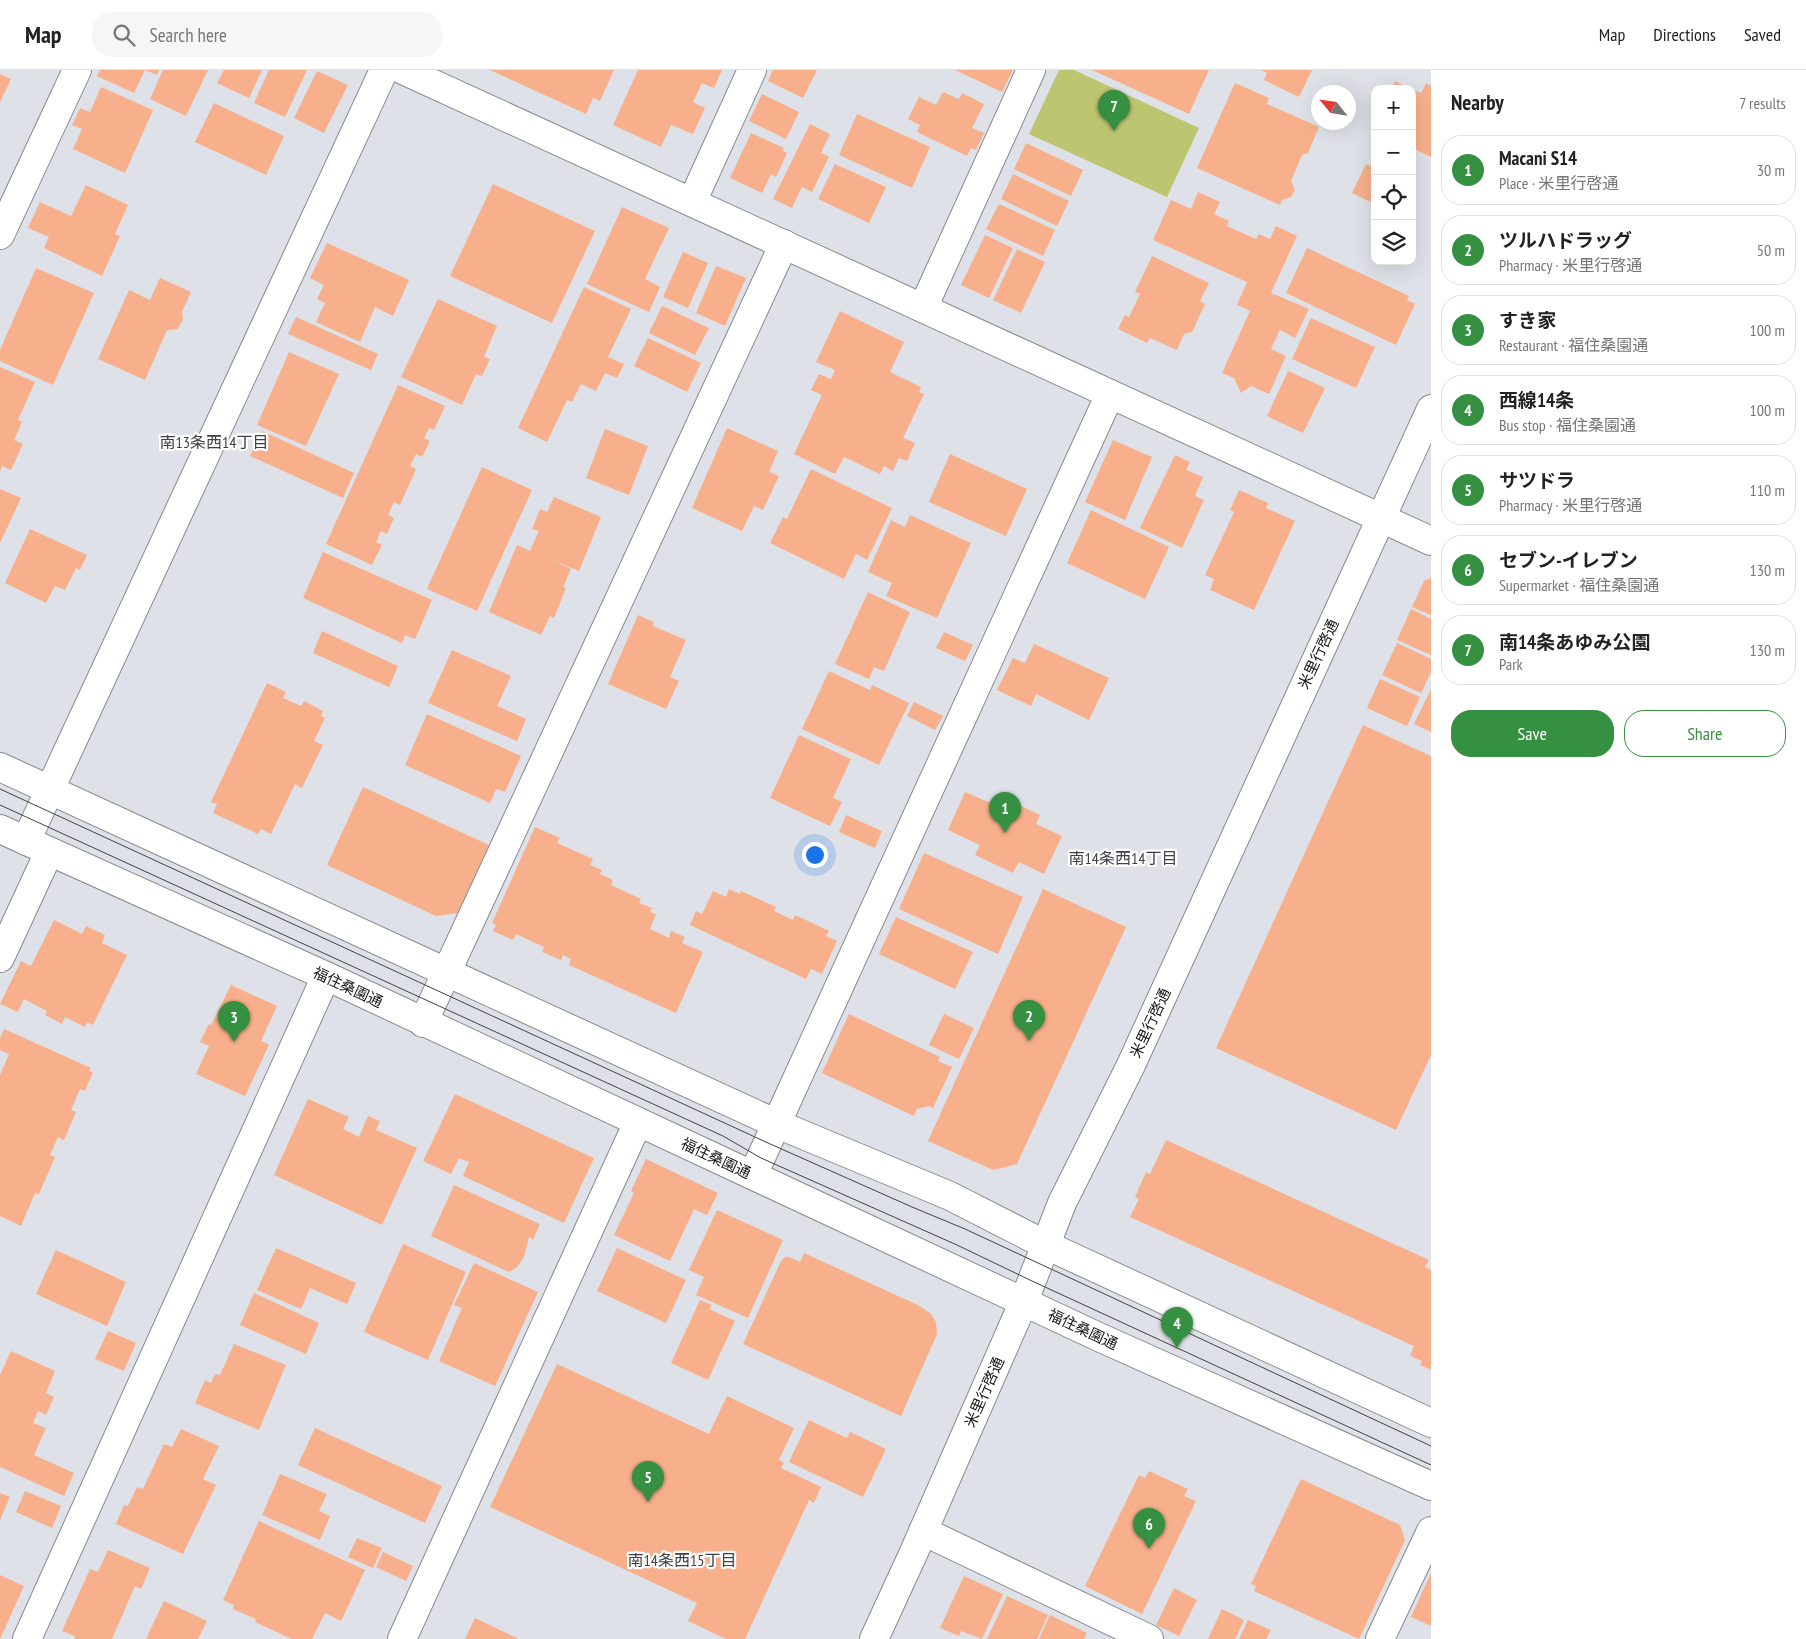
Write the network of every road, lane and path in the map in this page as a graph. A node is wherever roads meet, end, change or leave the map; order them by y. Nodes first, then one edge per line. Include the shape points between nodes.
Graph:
1 (77, 70) edge
2 (384, 70) edge
3 (403, 70) edge
4 (752, 70) edge
5 (1031, 70) edge
6 (692, 202) junction
7 (0, 236) edge
8 (784, 244) junction
9 (923, 308) junction
10 (1110, 394) junction
11 (1431, 409) edge
12 (1381, 519) junction
13 (1431, 541) edge
14 (0, 767) edge
15 (50, 789) junction
16 (0, 829) edge
17 (38, 847) junction
18 (0, 958) edge
19 (447, 972) junction
20 (326, 976) junction
21 (423, 1022) junction
22 (638, 1122) junction
23 (777, 1124) junction
24 (753, 1175) junction
25 (1046, 1245) junction
26 (1024, 1301) junction
27 (1431, 1424) edge
28 (1431, 1486) edge
29 (923, 1531) junction
30 (1431, 1531) edge
31 (27, 1639) edge
32 (402, 1639) edge
33 (874, 1639) edge
34 (1149, 1639) edge
35 (1380, 1639) edge

1 - 7 street
2 - 15 street
3 - 6 street
4 - 6 street
5 - 9 street
6 - 8 street
8 - 9 street
8 - 19 street
9 - 10 street
10 - 12 street
10 - 23 street
11 - 12 street, 米里行啓通
12 - 13 street
12 - 25 street, 米里行啓通 via 1131,1064 1062,1204
14 - 15 street
15 - 17 street
15 - 19 street
16 - 17 street, 福住桑園通
17 - 18 street
17 - 20 street, 福住桑園通
19 - 21 street
19 - 23 street
20 - 21 street, 福住桑園通
20 - 31 street
21 - 22 street, 福住桑園通
22 - 24 street, 福住桑園通
22 - 32 street
23 - 24 street
23 - 25 street via 950,1196
24 - 26 street, 福住桑園通
25 - 26 street, 米里行啓通
25 - 27 street
26 - 28 street, 福住桑園通
26 - 29 street, 米里行啓通
29 - 33 street, 米里行啓通
29 - 34 street
30 - 35 street

